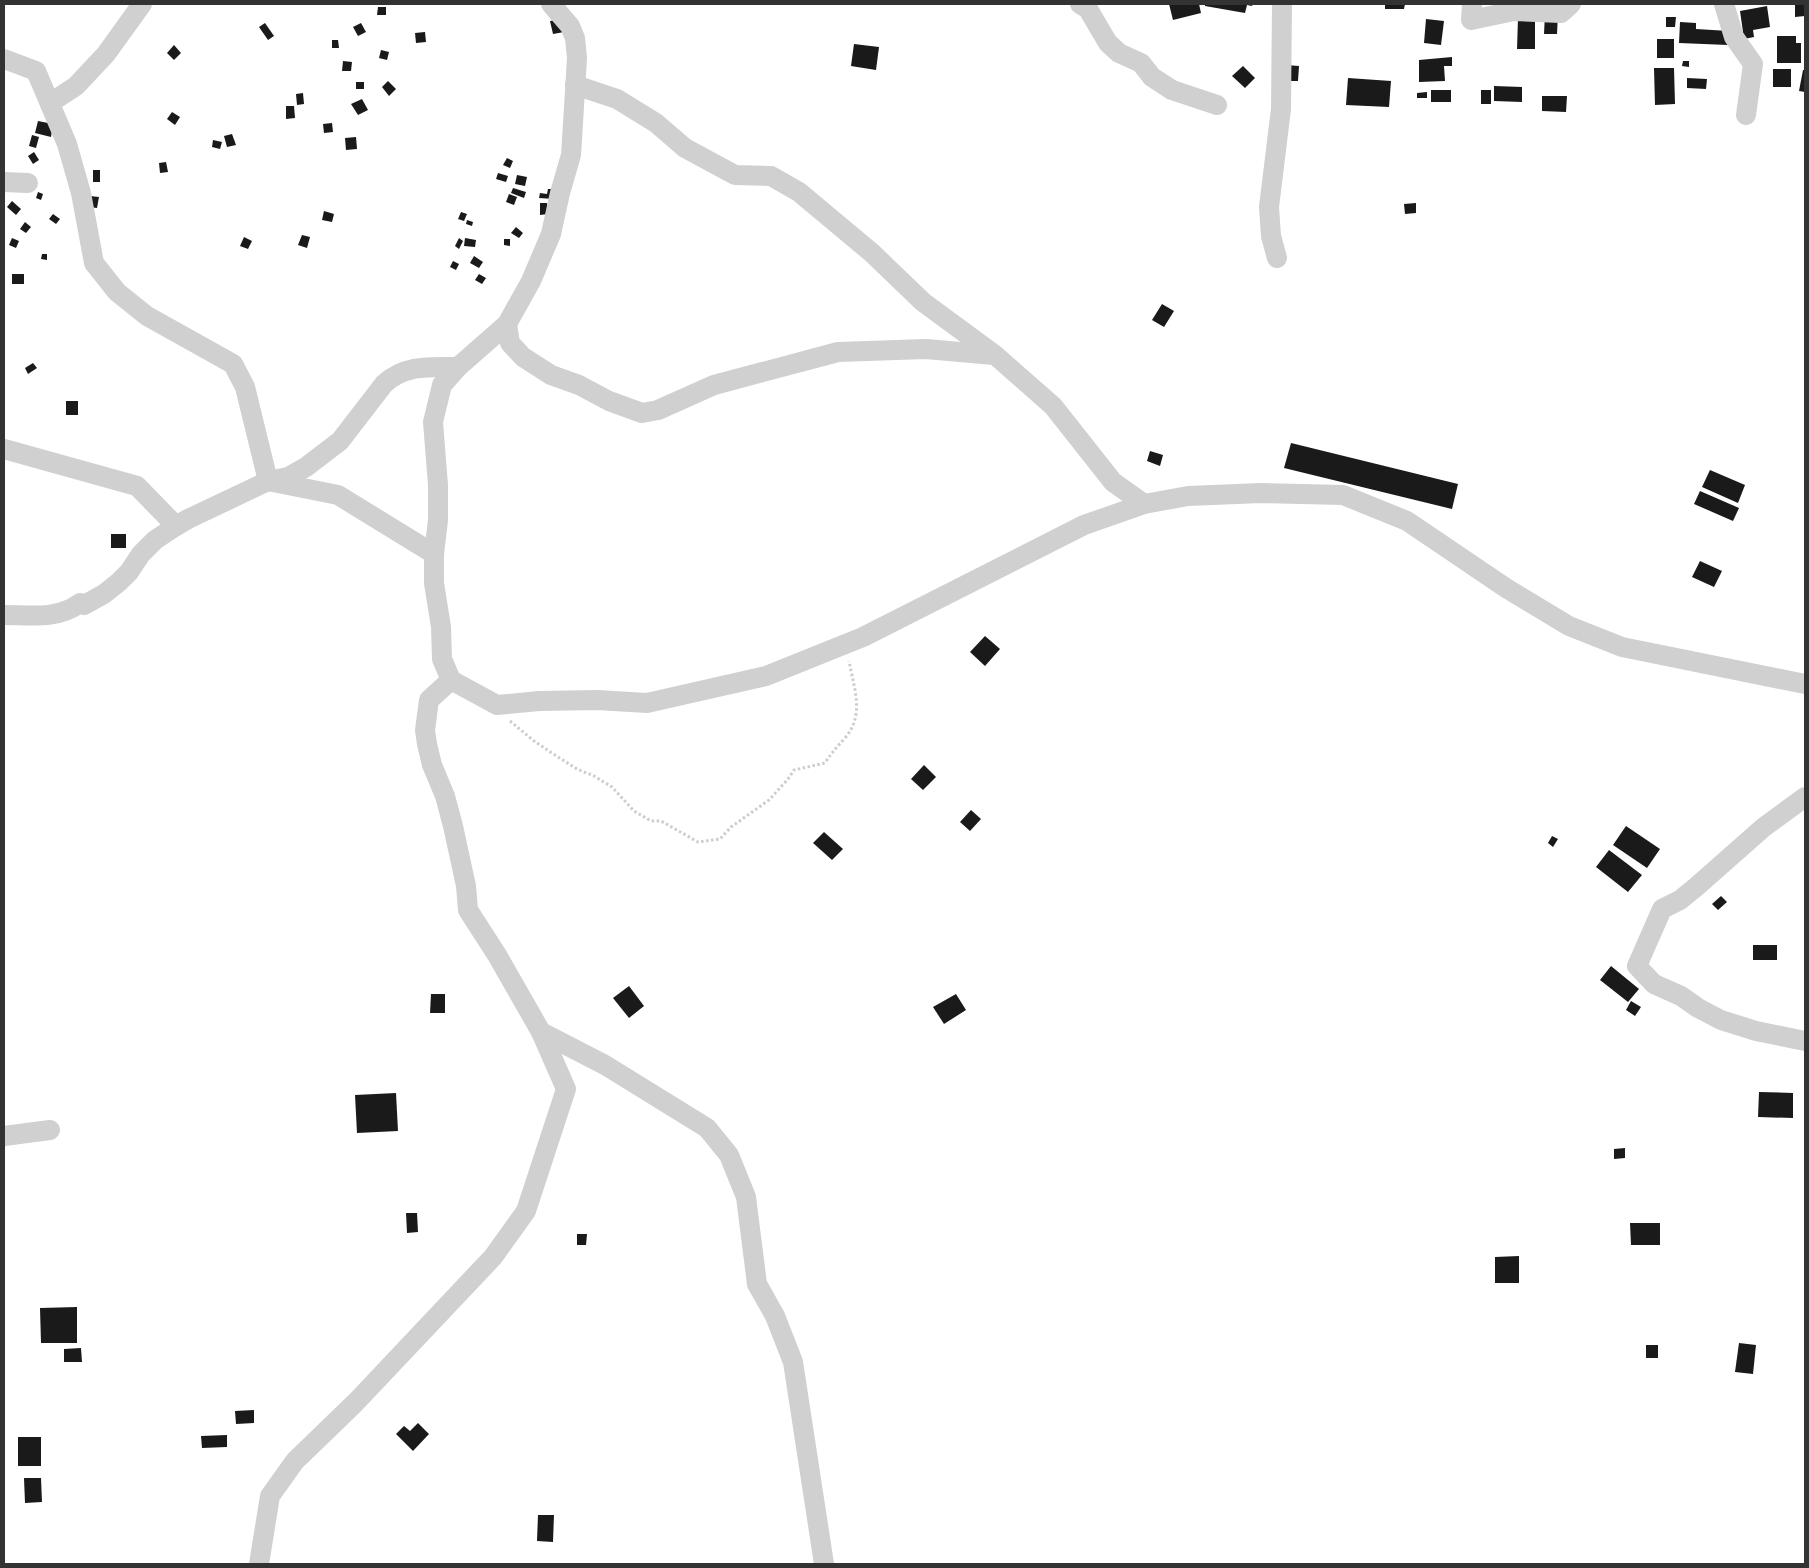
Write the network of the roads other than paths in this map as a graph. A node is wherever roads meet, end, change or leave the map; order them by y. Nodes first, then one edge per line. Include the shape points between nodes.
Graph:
1 (142, 4) edge
2 (551, 4) edge
3 (1080, 4) edge
4 (1282, 4) edge
5 (1472, 4) edge
6 (1571, 4) edge
7 (1724, 4) edge
8 (4, 59) edge
9 (575, 85) junction
10 (50, 104) junction
11 (1217, 105) dead end
12 (1746, 115) dead end
13 (4, 182) edge
14 (28, 183) dead end
15 (1277, 258) dead end
16 (507, 324) junction
17 (995, 355) junction
18 (458, 367) junction
19 (4, 449) edge
20 (268, 481) junction
21 (1144, 504) junction
22 (176, 526) junction
23 (434, 554) junction
24 (4, 615) edge
25 (451, 680) junction
26 (1805, 684) edge
27 (1805, 797) edge
28 (541, 1032) junction
29 (1805, 1041) edge
30 (50, 1130) dead end
31 (4, 1136) edge
32 (259, 1564) edge
33 (824, 1564) edge

1 - 10 street via 106,54 76,86
2 - 9 street via 570,26 575,38
3 - 11 street via 1088,9 1108,43 1119,53 1140,62 1152,77 1172,90
4 - 15 street via 1281,109 1269,207 1271,236
5 - 6 street via 1471,20 1514,11 1561,13
7 - 12 street via 1734,37 1753,64
8 - 10 street via 36,71
9 - 16 street via 571,155 551,234 531,281
9 - 17 street via 617,99 656,123 685,148 735,175 771,176 799,192 872,253 923,302
10 - 20 street via 67,144 81,193 94,263 117,292 147,316 233,364 246,388
13 - 14 street
16 - 17 street via 510,343 523,357 552,375 642,413 658,410 714,385 838,352 926,349
16 - 18 street
17 - 21 street via 1053,406 1113,482
18 - 20 street via 413,368 391,377 340,441 306,468 288,477
18 - 23 street via 442,385 433,422 438,485
19 - 22 street via 137,486
20 - 22 street
20 - 23 street via 338,495
21 - 25 street via 1084,525 863,637 766,676 648,703 597,700 497,705
21 - 26 street via 1188,496 1262,493 1343,495 1407,522 1569,626 1622,647
22 - 24 street via 155,540 129,572 104,594 57,614
23 - 25 street via 442,659
25 - 28 street via 428,700 426,744 453,826 468,910
27 - 29 street via 1764,827 1680,900 1662,909 1637,966 1654,984 1682,996 1721,1020
28 - 32 street via 566,1089 526,1211 493,1257 356,1402 295,1460 270,1496
28 - 33 street via 605,1065 707,1128 728,1155 746,1197 757,1284 775,1316 793,1362
30 - 31 street

